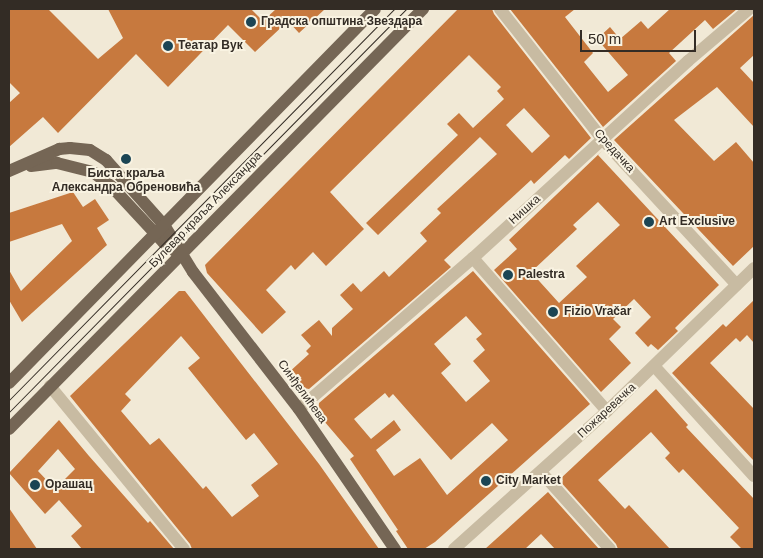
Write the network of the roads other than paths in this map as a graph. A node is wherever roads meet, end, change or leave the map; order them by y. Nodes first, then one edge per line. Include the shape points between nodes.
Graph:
1 (375, 9) edge
2 (423, 9) edge
3 (500, 9) edge
4 (749, 9) edge
5 (603, 140) junction
6 (14, 170) edge
7 (160, 229) junction
8 (181, 255) junction
9 (473, 258) junction
10 (754, 268) edge
11 (737, 285) junction
12 (654, 367) junction
13 (9, 382) edge
14 (50, 386) junction
15 (299, 409) junction
16 (608, 411) junction
17 (9, 429) edge
18 (541, 472) junction
19 (754, 476) edge
20 (184, 549) edge
21 (395, 549) edge
22 (454, 549) edge
23 (610, 549) edge

1 - 7 main road, Булевар краља Александра
2 - 8 main road, Булевар краља Александра
3 - 5 street, Средачка
4 - 5 street, Нишка
5 - 9 street, Нишка
5 - 11 street, Средачка
6 - 7 main road via 57,163 93,172
6 - 7 main road via 60,149 77,147 98,153
7 - 8 main road, Синђелићева
7 - 13 main road, Булевар краља Александра
8 - 14 main road, Булевар краља Александра
8 - 15 main road, Синђелићева
9 - 15 street, Нишка
9 - 16 street
10 - 11 street, Пожаревачка
11 - 12 street, Пожаревачка
12 - 16 street, Пожаревачка
12 - 19 street
14 - 17 main road, Булевар краља Александра
14 - 20 street
15 - 21 main road, Синђелићева
16 - 18 street, Пожаревачка
18 - 22 street, Пожаревачка
18 - 23 street

